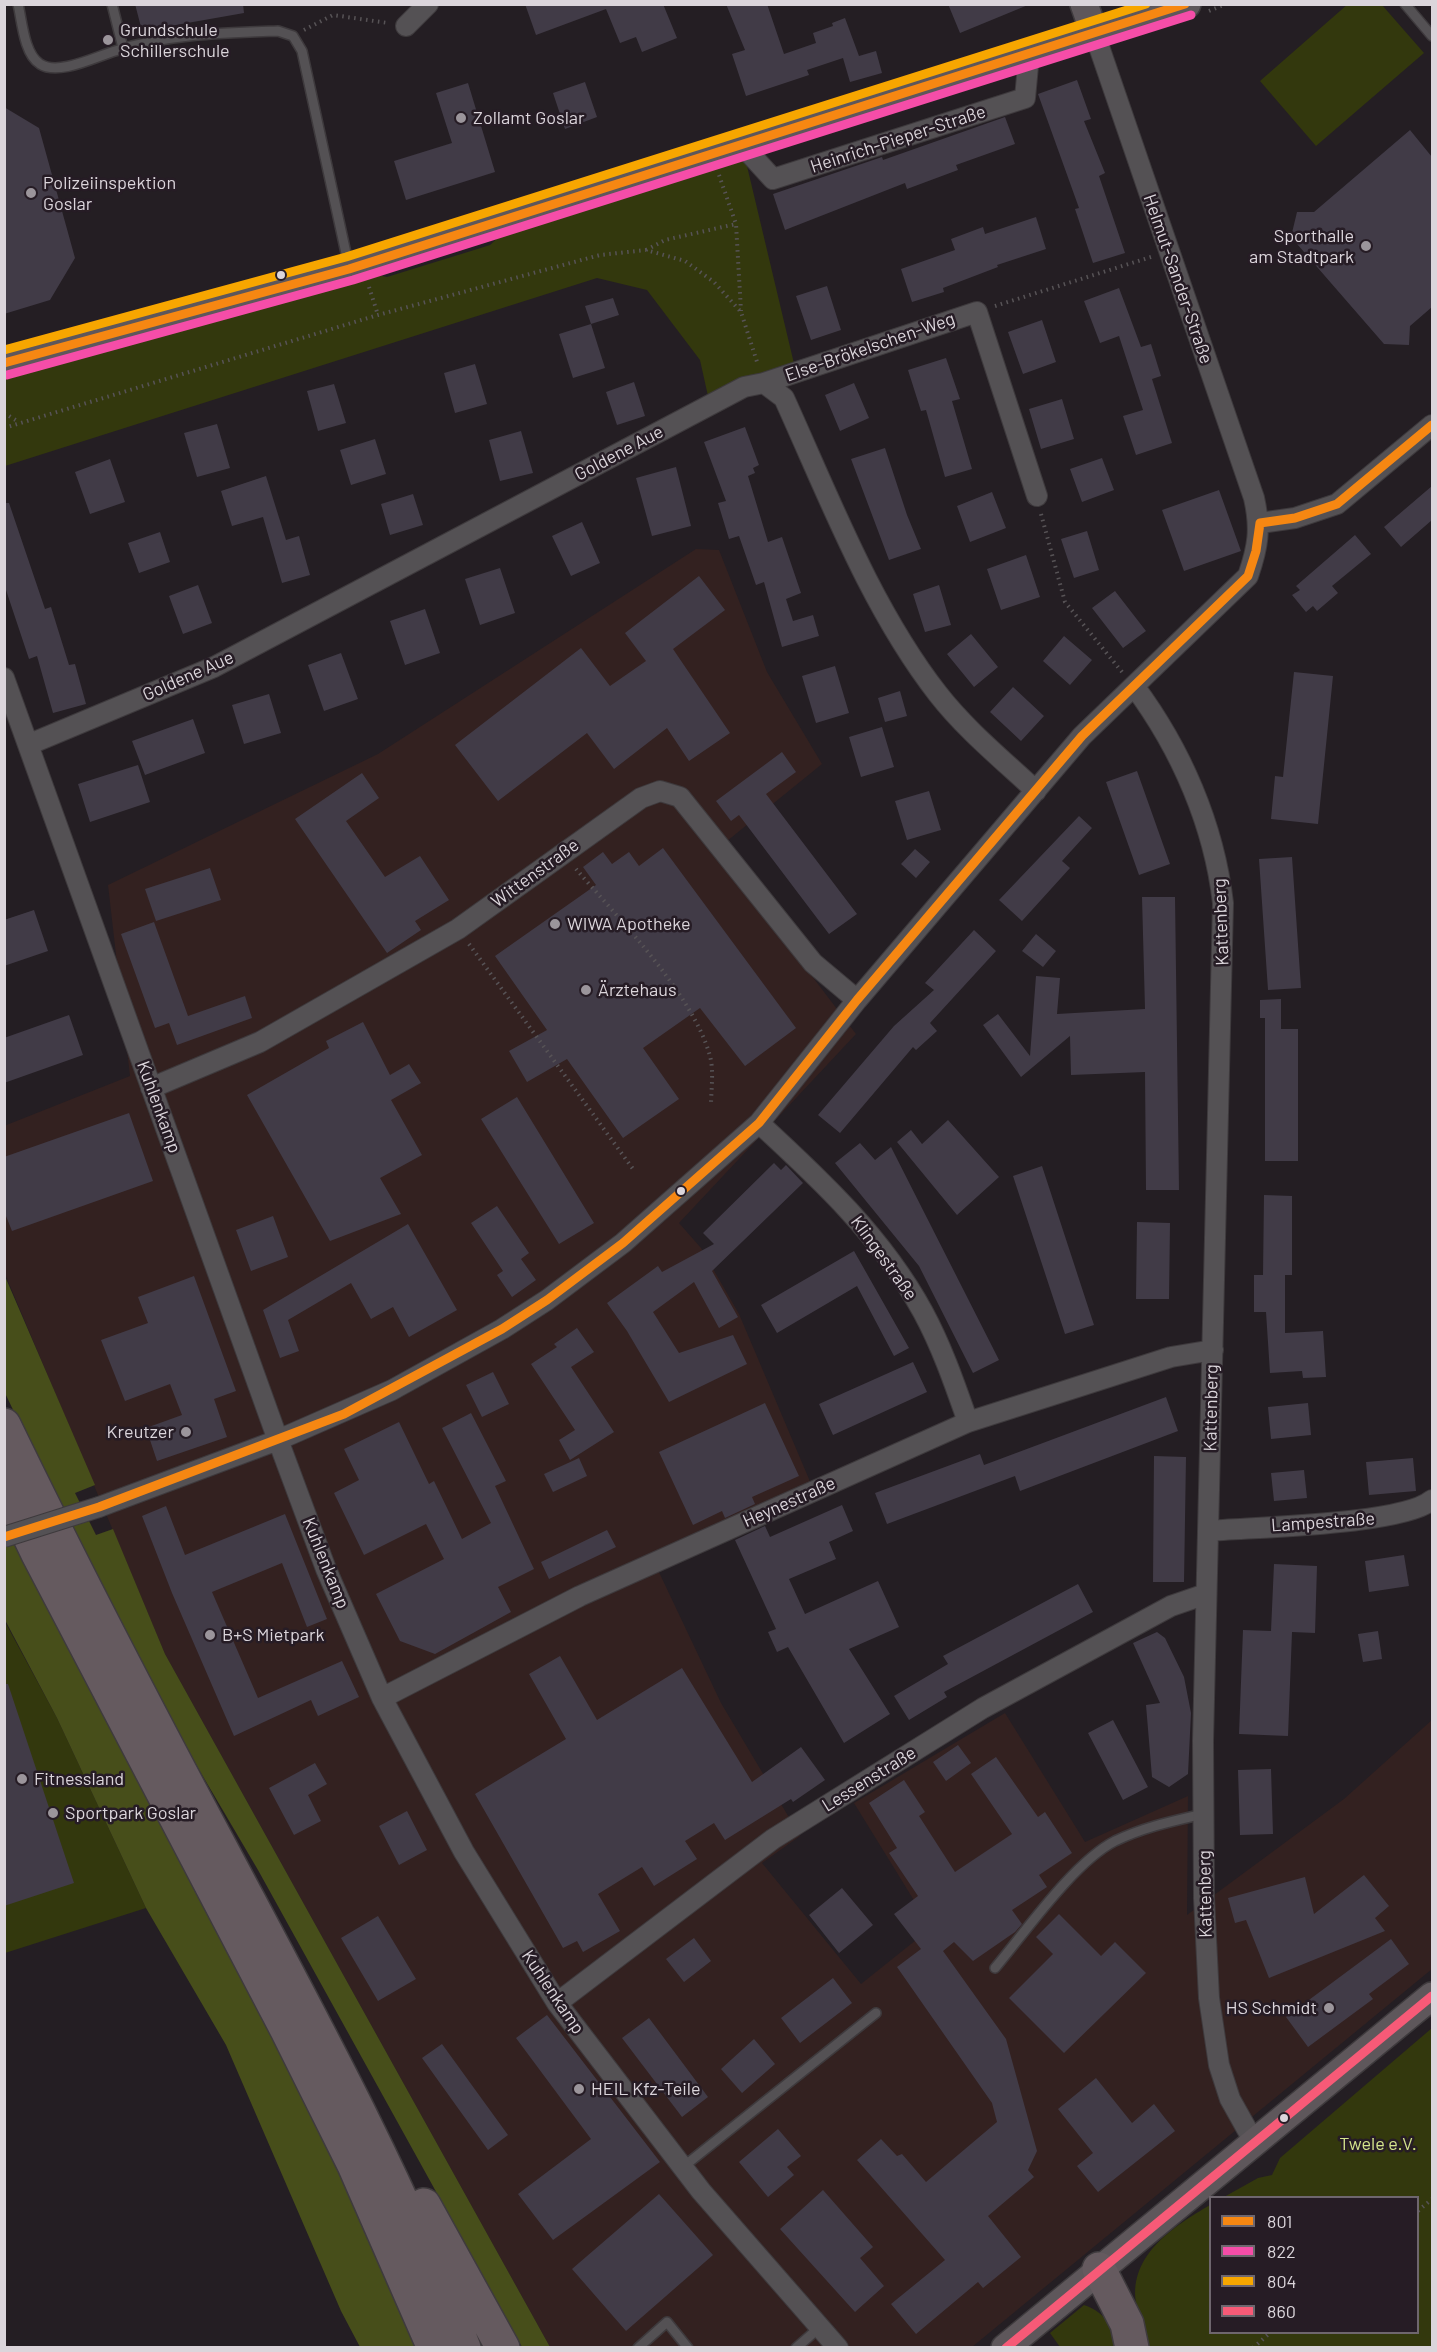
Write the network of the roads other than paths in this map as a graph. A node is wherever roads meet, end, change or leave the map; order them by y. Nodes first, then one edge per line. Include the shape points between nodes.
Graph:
1 (18, 4) edge
2 (112, 4) edge
3 (428, 4) edge
4 (1083, 4) edge
5 (1187, 4) edge
6 (1405, 4) edge
7 (406, 26) road end
8 (1095, 35) junction
9 (1432, 36) edge
10 (123, 48) junction
11 (1029, 55) junction
12 (742, 145) junction
13 (356, 267) junction
14 (4, 363) edge
15 (764, 383) junction
16 (1432, 425) edge
17 (1037, 496) road end
18 (1260, 523) junction
19 (4, 678) edge
20 (1134, 686) junction
21 (30, 744) junction
22 (1036, 791) junction
23 (857, 1000) junction
24 (152, 1089) junction
25 (759, 1123) junction
26 (1212, 1350) junction
27 (968, 1422) junction
28 (4, 1425) edge
29 (278, 1440) junction
30 (4, 1483) edge
31 (1432, 1500) edge
32 (1209, 1531) junction
33 (4, 1537) edge
34 (1206, 1594) junction
35 (382, 1698) junction
36 (1204, 1814) junction
37 (995, 1968) dead end
38 (1432, 1996) edge
39 (557, 2003) junction
40 (876, 2013) dead end
41 (351, 2094) junction
42 (1254, 2142) junction
43 (683, 2168) junction
44 (1099, 2270) junction
45 (820, 2327) junction
46 (434, 2348) edge
47 (464, 2348) edge
48 (504, 2348) edge
49 (638, 2348) edge
50 (688, 2348) edge
51 (796, 2348) edge
52 (838, 2348) edge
53 (1005, 2348) edge
54 (1132, 2348) edge

1 - 10 lane via 29,50 37,63 46,67 61,67
2 - 10 lane
3 - 7 street
4 - 8 street
5 - 8 street
6 - 9 lane
8 - 11 street
8 - 18 street, Helmut-Sander-Straße
10 - 13 lane via 183,35 278,31 293,36 302,51
11 - 12 street
11 - 12 street, Heinrich-Pieper-Straße via 1025,98 773,179
12 - 13 street
13 - 14 street
15 - 17 street, Else-Brökelschen-Weg via 977,312
15 - 21 street, Goldene Aue via 744,387 214,667
15 - 22 street via 784,398 884,611 939,694
16 - 18 street via 1337,504 1296,518
18 - 20 street via 1248,576
19 - 21 street, Kuhlenkamp
20 - 22 street via 1082,736
20 - 26 street, Kattenberg via 1160,724 1207,824 1218,863 1223,903
21 - 24 street, Kuhlenkamp
22 - 23 street
23 - 24 street, Wittenstraße via 813,963 680,797 660,791 641,798 458,929 260,1042
23 - 25 street
24 - 29 street, Kuhlenkamp
25 - 27 street, Klingestraße via 829,1187 878,1242 923,1312
25 - 29 street via 623,1244 547,1300 392,1390
26 - 27 street, Heynestraße via 1171,1357
26 - 32 street, Kattenberg
27 - 35 street, Heynestraße via 579,1596
28 - 41 highway via 90,1601
29 - 33 street, bridge via 99,1507
29 - 35 street, Kuhlenkamp via 326,1569
30 - 46 highway via 171,1812 288,2030 354,2164
31 - 32 street, Lampestraße via 1423,1508 1385,1517
32 - 34 street, Kattenberg
34 - 36 street, Kattenberg
34 - 39 street, Lessenstraße via 1171,1605 983,1708 773,1839
35 - 39 street, Kuhlenkamp via 464,1852
36 - 37 lane via 1154,1825 1113,1842 1072,1875
36 - 42 street, Kattenberg via 1210,2009 1230,2099
38 - 42 street
39 - 43 street, Kuhlenkamp
40 - 43 lane
41 - 47 highway via 413,2225
41 - 48 highway via 435,2223
42 - 44 street
43 - 45 street, Kuhlenkamp
44 - 53 street
44 - 54 highway via 1127,2324
45 - 51 lane
45 - 52 street, Kuhlenkamp
49 - 50 lane via 666,2322

